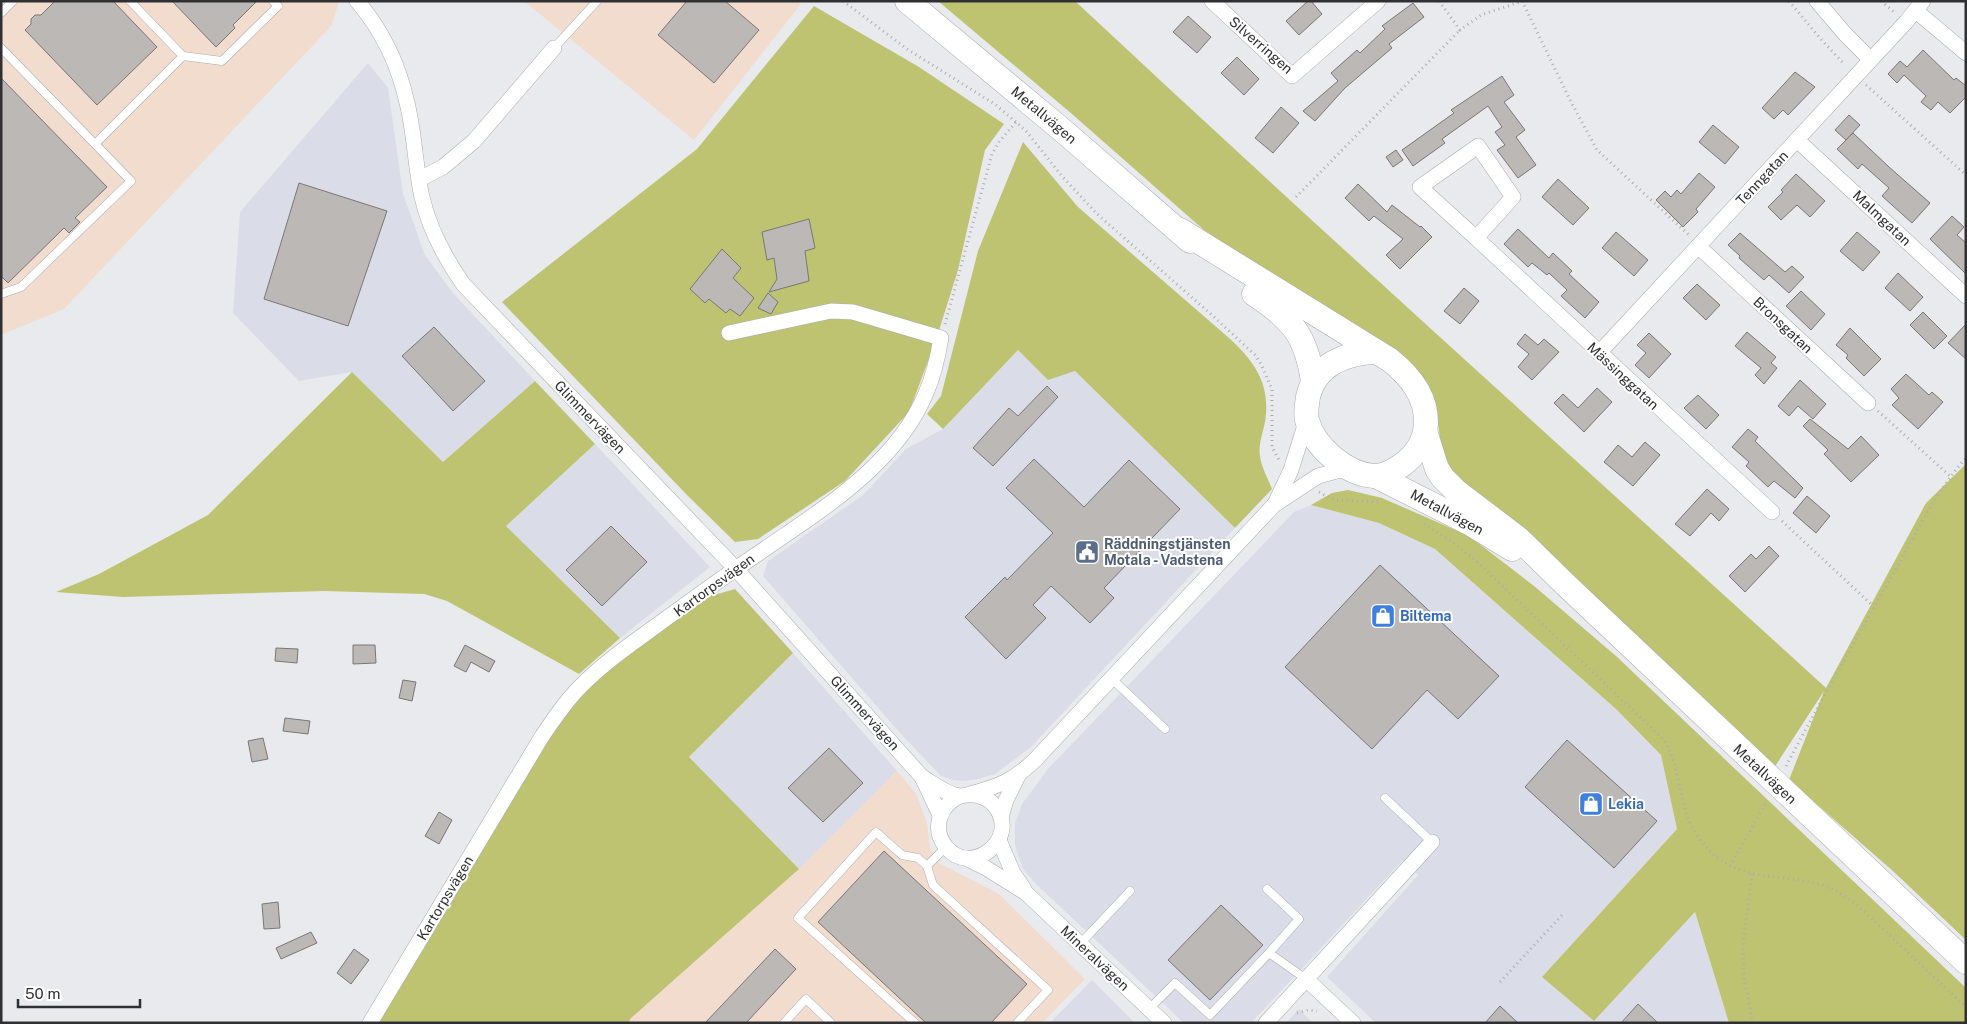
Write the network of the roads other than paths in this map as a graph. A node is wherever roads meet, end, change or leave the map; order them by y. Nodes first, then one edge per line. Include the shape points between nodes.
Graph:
1 (13, 1) edge
2 (130, 1) edge
3 (273, 1) edge
4 (357, 1) edge
5 (597, 1) edge
6 (908, 1) edge
7 (1212, 1) edge
8 (1378, 1) edge
9 (1818, 1) edge
10 (1920, 6) edge
11 (1, 13) edge
12 (1, 48) edge
13 (554, 48) joint
14 (1966, 53) edge
15 (183, 56) junction
16 (1870, 59) junction
17 (1797, 140) junction
18 (95, 144) junction
19 (420, 179) junction
20 (1180, 230) junction
21 (1476, 238) junction
22 (1698, 246) junction
23 (1, 294) edge
24 (1966, 296) edge
25 (729, 333) dead end
26 (1374, 352) junction
27 (1599, 353) junction
28 (1313, 381) junction
29 (1868, 403) road end
30 (1306, 419) junction
31 (1426, 434) junction
32 (1348, 468) junction
33 (1376, 476) junction
34 (1274, 505) junction
35 (1772, 512) road end
36 (735, 568) junction
37 (1566, 585) junction
38 (1112, 680) junction
39 (1165, 729) dead end
40 (1018, 776) junction
41 (922, 777) junction
42 (965, 795) junction
43 (1385, 798) dead end
44 (940, 814) junction
45 (1001, 817) junction
46 (999, 840) junction
47 (1432, 842) joint
48 (946, 847) junction
49 (965, 858) junction
50 (928, 866) junction
51 (1266, 889) dead end
52 (1130, 890) dead end
53 (1026, 893) junction
54 (1080, 944) junction
55 (1269, 953) junction
56 (1966, 962) edge
57 (1306, 980) junction
58 (1149, 1009) junction
59 (370, 1023) edge
60 (784, 1023) edge
61 (832, 1023) edge
62 (915, 1023) edge
63 (1017, 1023) edge
64 (1164, 1023) edge
65 (1266, 1023) edge
66 (1353, 1023) edge

1 - 11 lane
2 - 15 lane
3 - 15 lane via 278,6 222,61
4 - 19 street, Glimmervägen via 375,25 400,76 408,104
5 - 13 lane
6 - 20 main road, Metallvägen
7 - 8 street, Silverringen via 1292,76
9 - 16 street
10 - 14 street
10 - 16 street, Tenngatan
12 - 18 lane
13 - 19 street via 474,141 444,167
15 - 18 lane
16 - 17 street, Tenngatan
17 - 22 street, Tenngatan
17 - 24 street, Malmgatan
18 - 23 lane via 131,181 21,287
19 - 36 street, Glimmervägen via 422,197 434,232 463,284
20 - 26 main road, Metallvägen
20 - 28 main road, Metallvägen via 1226,273 1290,321 1306,349
21 - 21 street, Mässinggatan via 1420,187 1478,146 1513,197
21 - 27 street, Mässinggatan
22 - 27 street, Tenngatan
22 - 29 street, Bronsgatan
25 - 36 street, Kartorpsvägen via 831,311 853,312 941,338 927,392 909,424 883,456 844,493
26 - 28 main road via 1341,358
26 - 31 main road via 1401,369 1420,394
27 - 35 street, Mässinggatan
28 - 30 main road
30 - 32 main road via 1318,442
30 - 34 street via 1291,470
31 - 33 main road via 1407,461
31 - 37 main road, Metallvägen via 1437,468 1456,491 1519,539
32 - 33 main road
32 - 34 street via 1318,476
33 - 37 main road, Metallvägen via 1471,524
34 - 38 street
36 - 41 street, Glimmervägen
36 - 59 street, Kartorpsvägen via 612,658 580,687 558,713
37 - 56 main road, Metallvägen
38 - 39 lane
38 - 40 street
40 - 42 street via 991,789
40 - 45 street
41 - 42 street, Glimmervägen via 944,790
41 - 44 street, Glimmervägen
42 - 44 street via 948,803
42 - 45 street, Glimmervägen via 978,796 992,803
43 - 47 lane
44 - 48 street, Glimmervägen via 939,832
45 - 46 street
46 - 49 street via 988,852
46 - 53 street, Mineralvägen via 1013,873
47 - 57 street
48 - 49 street
48 - 50 lane
49 - 53 street, Mineralvägen
50 - 62 lane via 918,858 902,855 876,832 798,918
50 - 63 lane via 933,885 1048,990
51 - 55 lane via 1299,919
52 - 54 lane
53 - 54 street, Mineralvägen
54 - 58 street, Mineralvägen
55 - 57 lane
55 - 58 lane via 1210,1015 1175,983
57 - 65 street
57 - 66 street
58 - 64 street, Mineralvägen
60 - 61 lane via 806,999

